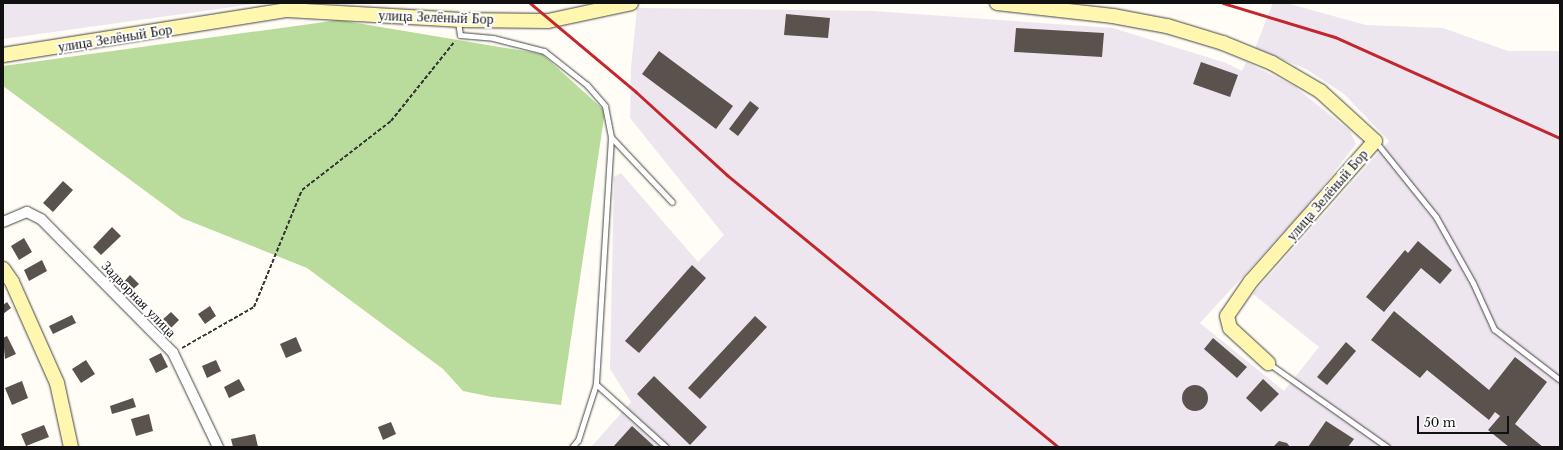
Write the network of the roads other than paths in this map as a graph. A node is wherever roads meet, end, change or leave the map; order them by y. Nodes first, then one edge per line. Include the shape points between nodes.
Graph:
1 (631, 3) edge
2 (997, 3) edge
3 (458, 20) junction
4 (3, 55) edge
5 (612, 137) junction
6 (1375, 141) junction
7 (672, 202) dead end
8 (3, 222) edge
9 (3, 269) edge
10 (1268, 363) joint
11 (1560, 380) edge
12 (596, 384) junction
13 (71, 447) edge
14 (218, 447) edge
15 (572, 447) edge
16 (666, 447) edge
17 (1387, 447) edge

1 - 3 street, улица Зелёный Бор via 552,20
2 - 6 street, улица Зелёный Бор via 1113,16 1167,26 1223,43 1272,63 1320,91
3 - 4 street, улица Зелёный Бор via 287,10
3 - 5 lane via 460,35 493,38 544,51 587,85 605,106
5 - 7 lane
5 - 12 lane
6 - 10 street, улица Зелёный Бор via 1251,281 1227,316 1230,328
6 - 11 lane via 1436,217 1473,283 1494,329
8 - 14 street, Задворная улица via 27,212 41,219 173,353
9 - 13 street via 12,282 57,383
10 - 17 lane
12 - 15 lane via 578,440
12 - 16 lane

